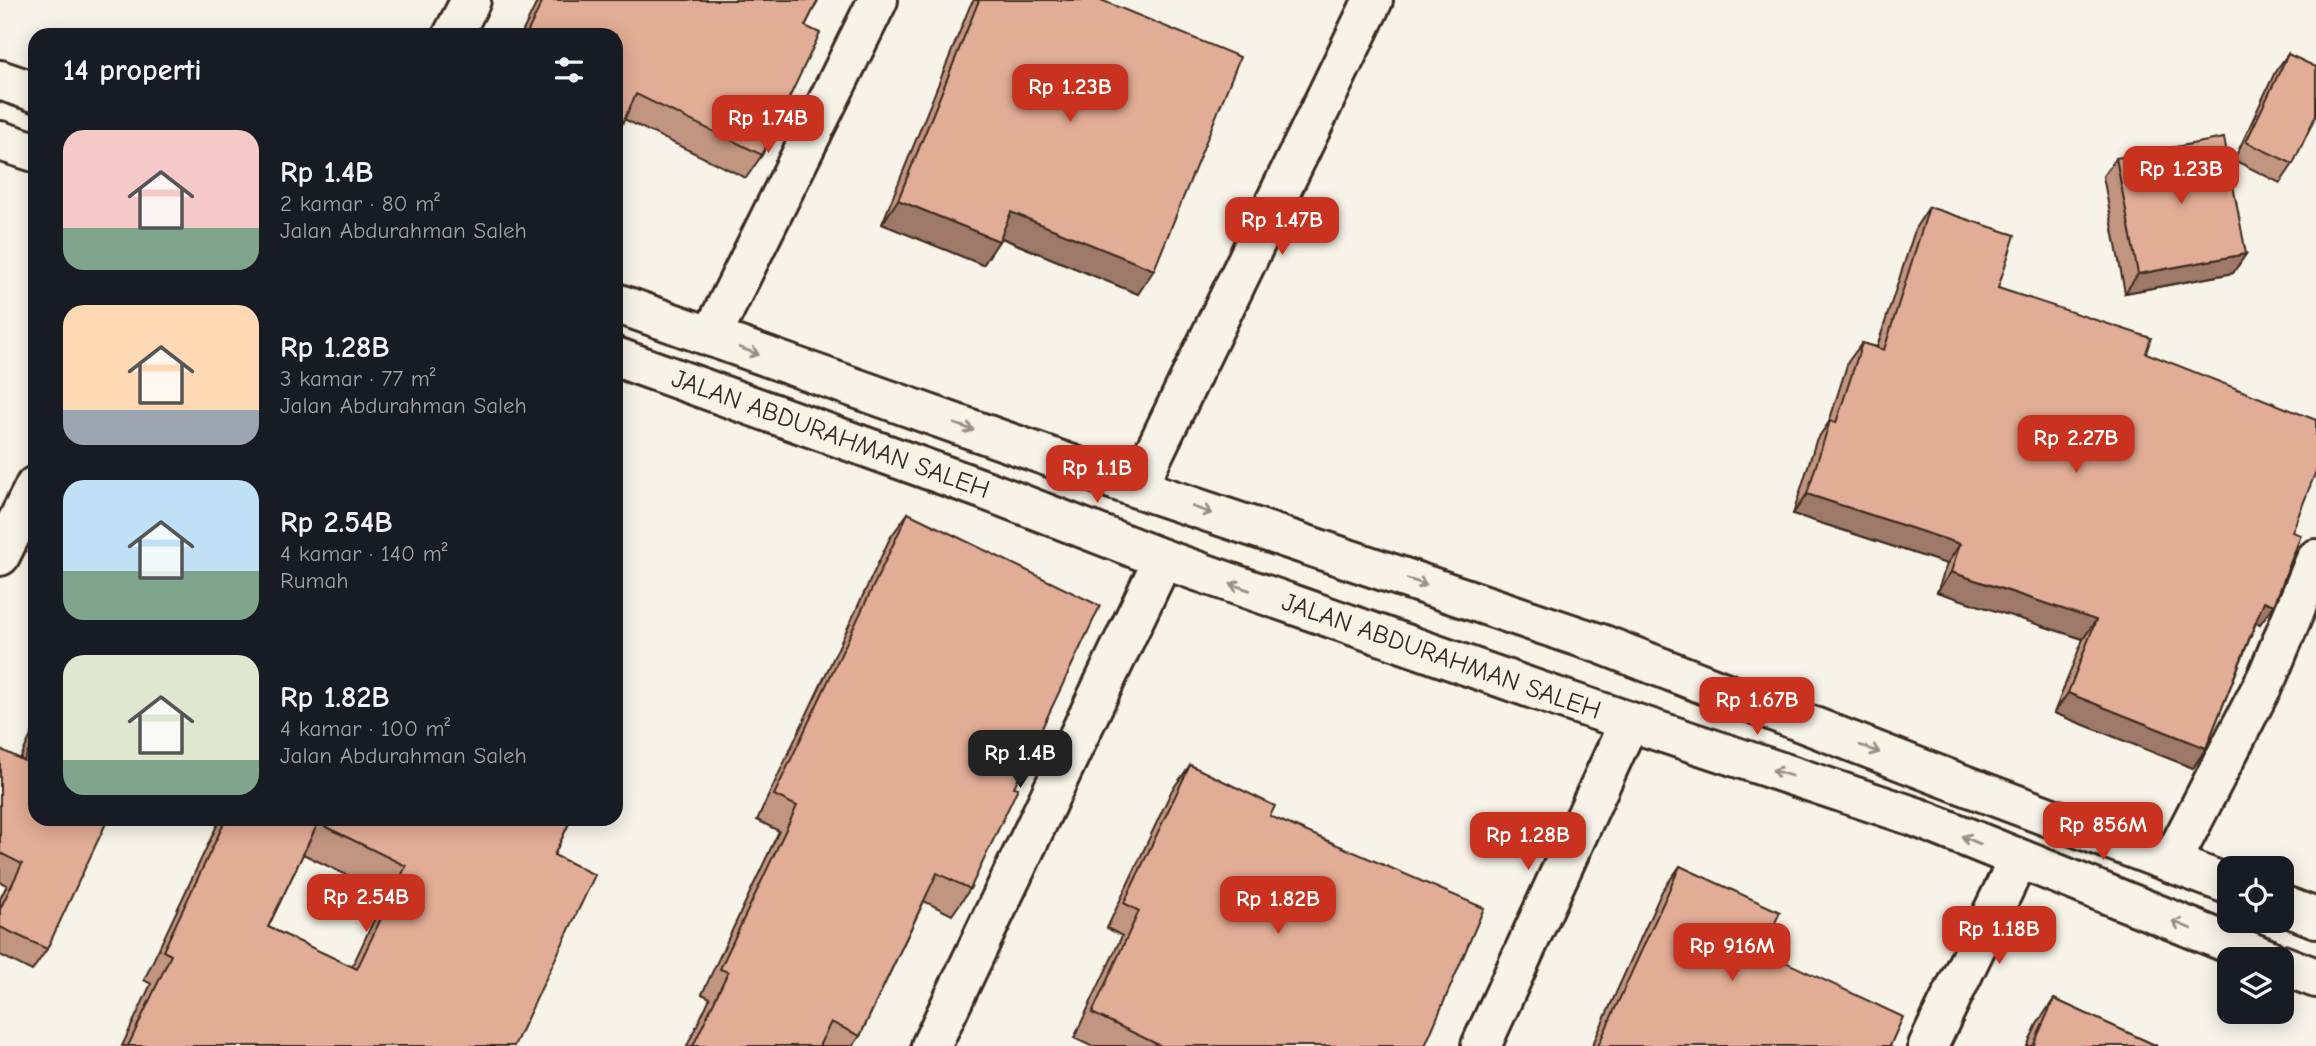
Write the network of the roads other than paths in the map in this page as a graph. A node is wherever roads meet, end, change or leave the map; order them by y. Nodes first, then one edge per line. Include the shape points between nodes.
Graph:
1 (471, 0) edge
2 (878, 0) edge
3 (1373, 0) edge
4 (457, 28) edge
5 (0, 80) edge
6 (28, 90) edge
7 (0, 141) edge
8 (28, 150) edge
9 (623, 306) edge
10 (711, 337) junction
11 (623, 360) edge
12 (1138, 488) junction
13 (28, 500) edge
14 (0, 556) edge
15 (1163, 559) junction
16 (2316, 559) edge
17 (1629, 722) junction
18 (1935, 774) junction
19 (1916, 817) junction
20 (2018, 860) junction
21 (2171, 863) junction
22 (2217, 880) edge
23 (2294, 910) edge
24 (2316, 918) edge
25 (2238, 947) edge
26 (2294, 970) edge
27 (2316, 978) edge
28 (931, 1046) edge
29 (1481, 1046) edge
30 (1928, 1046) edge

1 - 4 street
2 - 10 street
3 - 12 street
5 - 6 street
7 - 8 street
9 - 10 street, JALAN ABDURAHMAN SALEH
10 -> 12 street, JALAN ABDURAHMAN SALEH
11 - 15 street, JALAN ABDURAHMAN SALEH
12 -> 18 street, JALAN ABDURAHMAN SALEH via 1601,643
13 - 14 street
17 -> 15 street, JALAN ABDURAHMAN SALEH
15 - 28 street
16 - 21 street via 2268,675
19 -> 17 street, JALAN ABDURAHMAN SALEH
17 - 29 street
18 - 19 street
18 - 21 street, JALAN ABDURAHMAN SALEH
20 -> 19 street, JALAN ABDURAHMAN SALEH
25 -> 20 street, JALAN ABDURAHMAN SALEH
20 - 30 street
21 - 22 street, JALAN ABDURAHMAN SALEH
23 - 24 street
26 - 27 street

